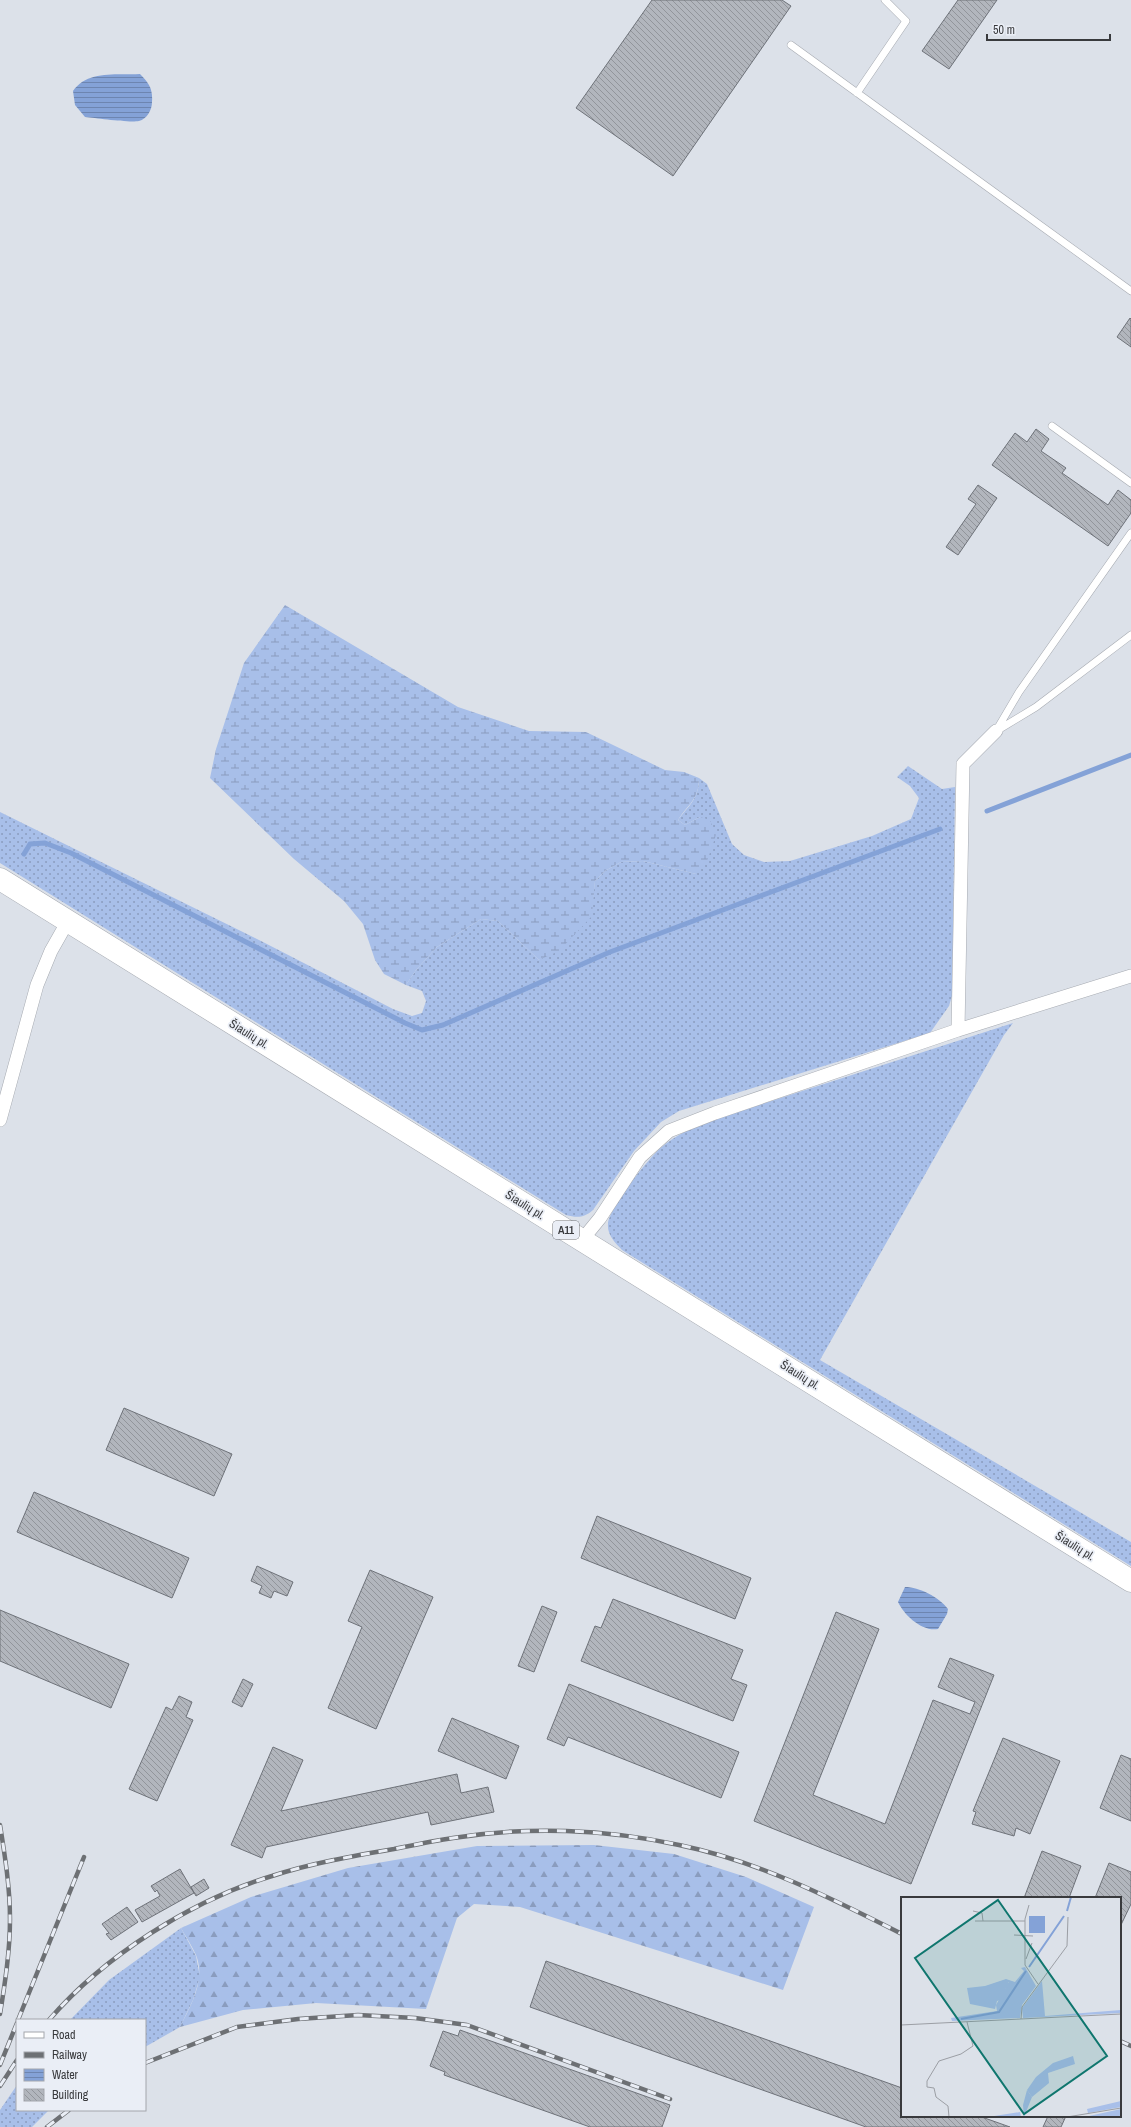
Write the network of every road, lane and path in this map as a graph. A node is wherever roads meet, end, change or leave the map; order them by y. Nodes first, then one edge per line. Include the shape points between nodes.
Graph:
1 (885, 0) edge
2 (791, 45) dead end
3 (857, 93) junction
4 (1131, 291) edge
5 (1052, 426) dead end
6 (1131, 483) edge
7 (1131, 533) edge
8 (1131, 635) edge
9 (996, 731) junction
10 (0, 879) edge
11 (68, 921) junction
12 (1131, 976) edge
13 (958, 1030) junction
14 (0, 1120) edge
15 (582, 1240) junction
16 (1131, 1581) edge

1 - 3 lane via 906,21
2 - 3 lane
3 - 4 lane
5 - 6 lane
7 - 9 lane via 1019,692
8 - 9 lane via 1036,707
9 - 13 street via 963,764
10 - 11 highway, Šiaulių pl. / A11
11 - 14 street via 50,951 37,984
11 - 15 highway, Šiaulių pl. / A11
12 - 13 street
13 - 15 street via 669,1131 640,1157 600,1218
15 - 16 highway, Šiaulių pl. / A11

